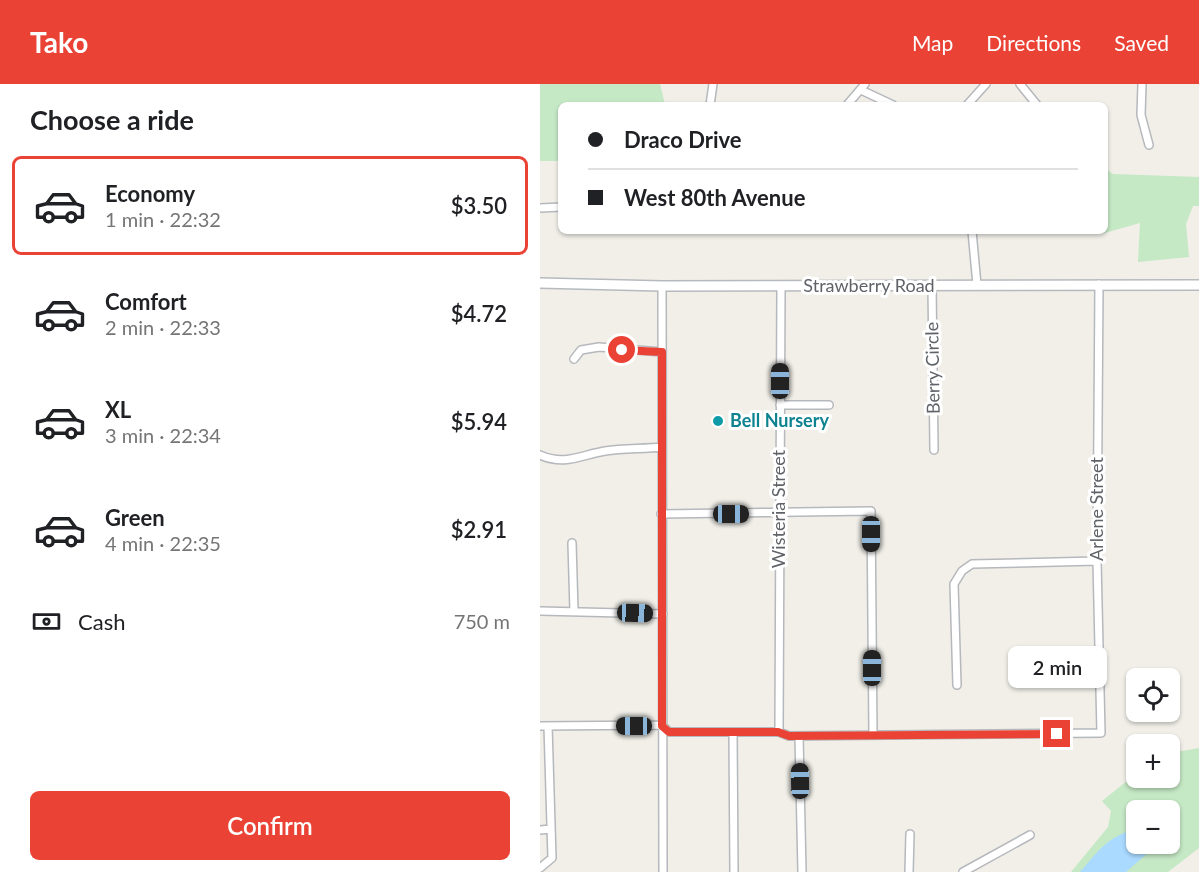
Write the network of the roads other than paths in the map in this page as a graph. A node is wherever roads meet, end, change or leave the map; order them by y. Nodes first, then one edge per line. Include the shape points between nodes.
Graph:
1 (713, 84) edge
2 (986, 84) edge
3 (1020, 84) edge
4 (1142, 84) edge
5 (863, 87) edge
6 (710, 102) edge
7 (850, 102) edge
8 (888, 102) edge
9 (970, 102) edge
10 (1035, 102) edge
11 (1149, 145) dead end
12 (558, 207) edge
13 (540, 208) edge
14 (972, 234) edge
15 (540, 283) edge
16 (1099, 284) junction
17 (932, 285) junction
18 (977, 285) junction
19 (1199, 285) edge
20 (662, 286) junction
21 (781, 286) junction
22 (662, 352) junction
23 (574, 359) dead end
24 (780, 405) junction
25 (828, 405) dead end
26 (662, 447) junction
27 (934, 450) dead end
28 (540, 455) edge
29 (662, 514) junction
30 (778, 514) junction
31 (572, 543) dead end
32 (1097, 561) junction
33 (574, 611) junction
34 (540, 612) edge
35 (663, 614) junction
36 (957, 685) dead end
37 (544, 726) edge
38 (662, 726) junction
39 (733, 732) junction
40 (778, 732) junction
41 (873, 735) junction
42 (799, 736) junction
43 (551, 829) junction
44 (540, 830) edge
45 (910, 834) dead end
46 (1030, 835) dead end
47 (540, 868) edge
48 (663, 872) edge
49 (734, 872) edge
50 (802, 872) edge
51 (909, 872) edge
52 (963, 872) edge

1 - 6 street
2 - 9 street
3 - 10 street
4 - 11 street via 1141,115
5 - 7 street
5 - 8 street
12 - 13 street
14 - 18 street
15 - 20 street, Strawberry Road
16 - 18 street, Strawberry Road
16 - 19 street, Strawberry Road
16 - 32 street, Arlene Street
17 - 18 street, Strawberry Road
17 - 21 street, Strawberry Road
17 - 27 street, Berry Circle
20 - 21 street, Strawberry Road
20 - 22 street
21 - 24 street, Wisteria Street
22 - 23 street via 599,346 581,350
22 - 26 street
24 - 25 street
24 - 30 street, Wisteria Street
26 - 28 street via 603,451 578,459 549,459
26 - 29 street
29 - 30 street
29 - 35 street
30 - 40 street, Wisteria Street
30 - 41 street via 871,511
31 - 33 street
32 - 36 street via 972,564 962,571 954,584
32 - 41 street, Arlene Street via 1101,734
33 - 34 street
33 - 35 street
35 - 38 street
37 - 38 street
37 - 43 street
38 - 39 street via 669,732
38 - 48 street
39 - 40 street
39 - 49 street
40 - 42 street
41 - 42 street
42 - 50 street
43 - 44 street
43 - 47 street via 552,858
45 - 51 street
46 - 52 street

